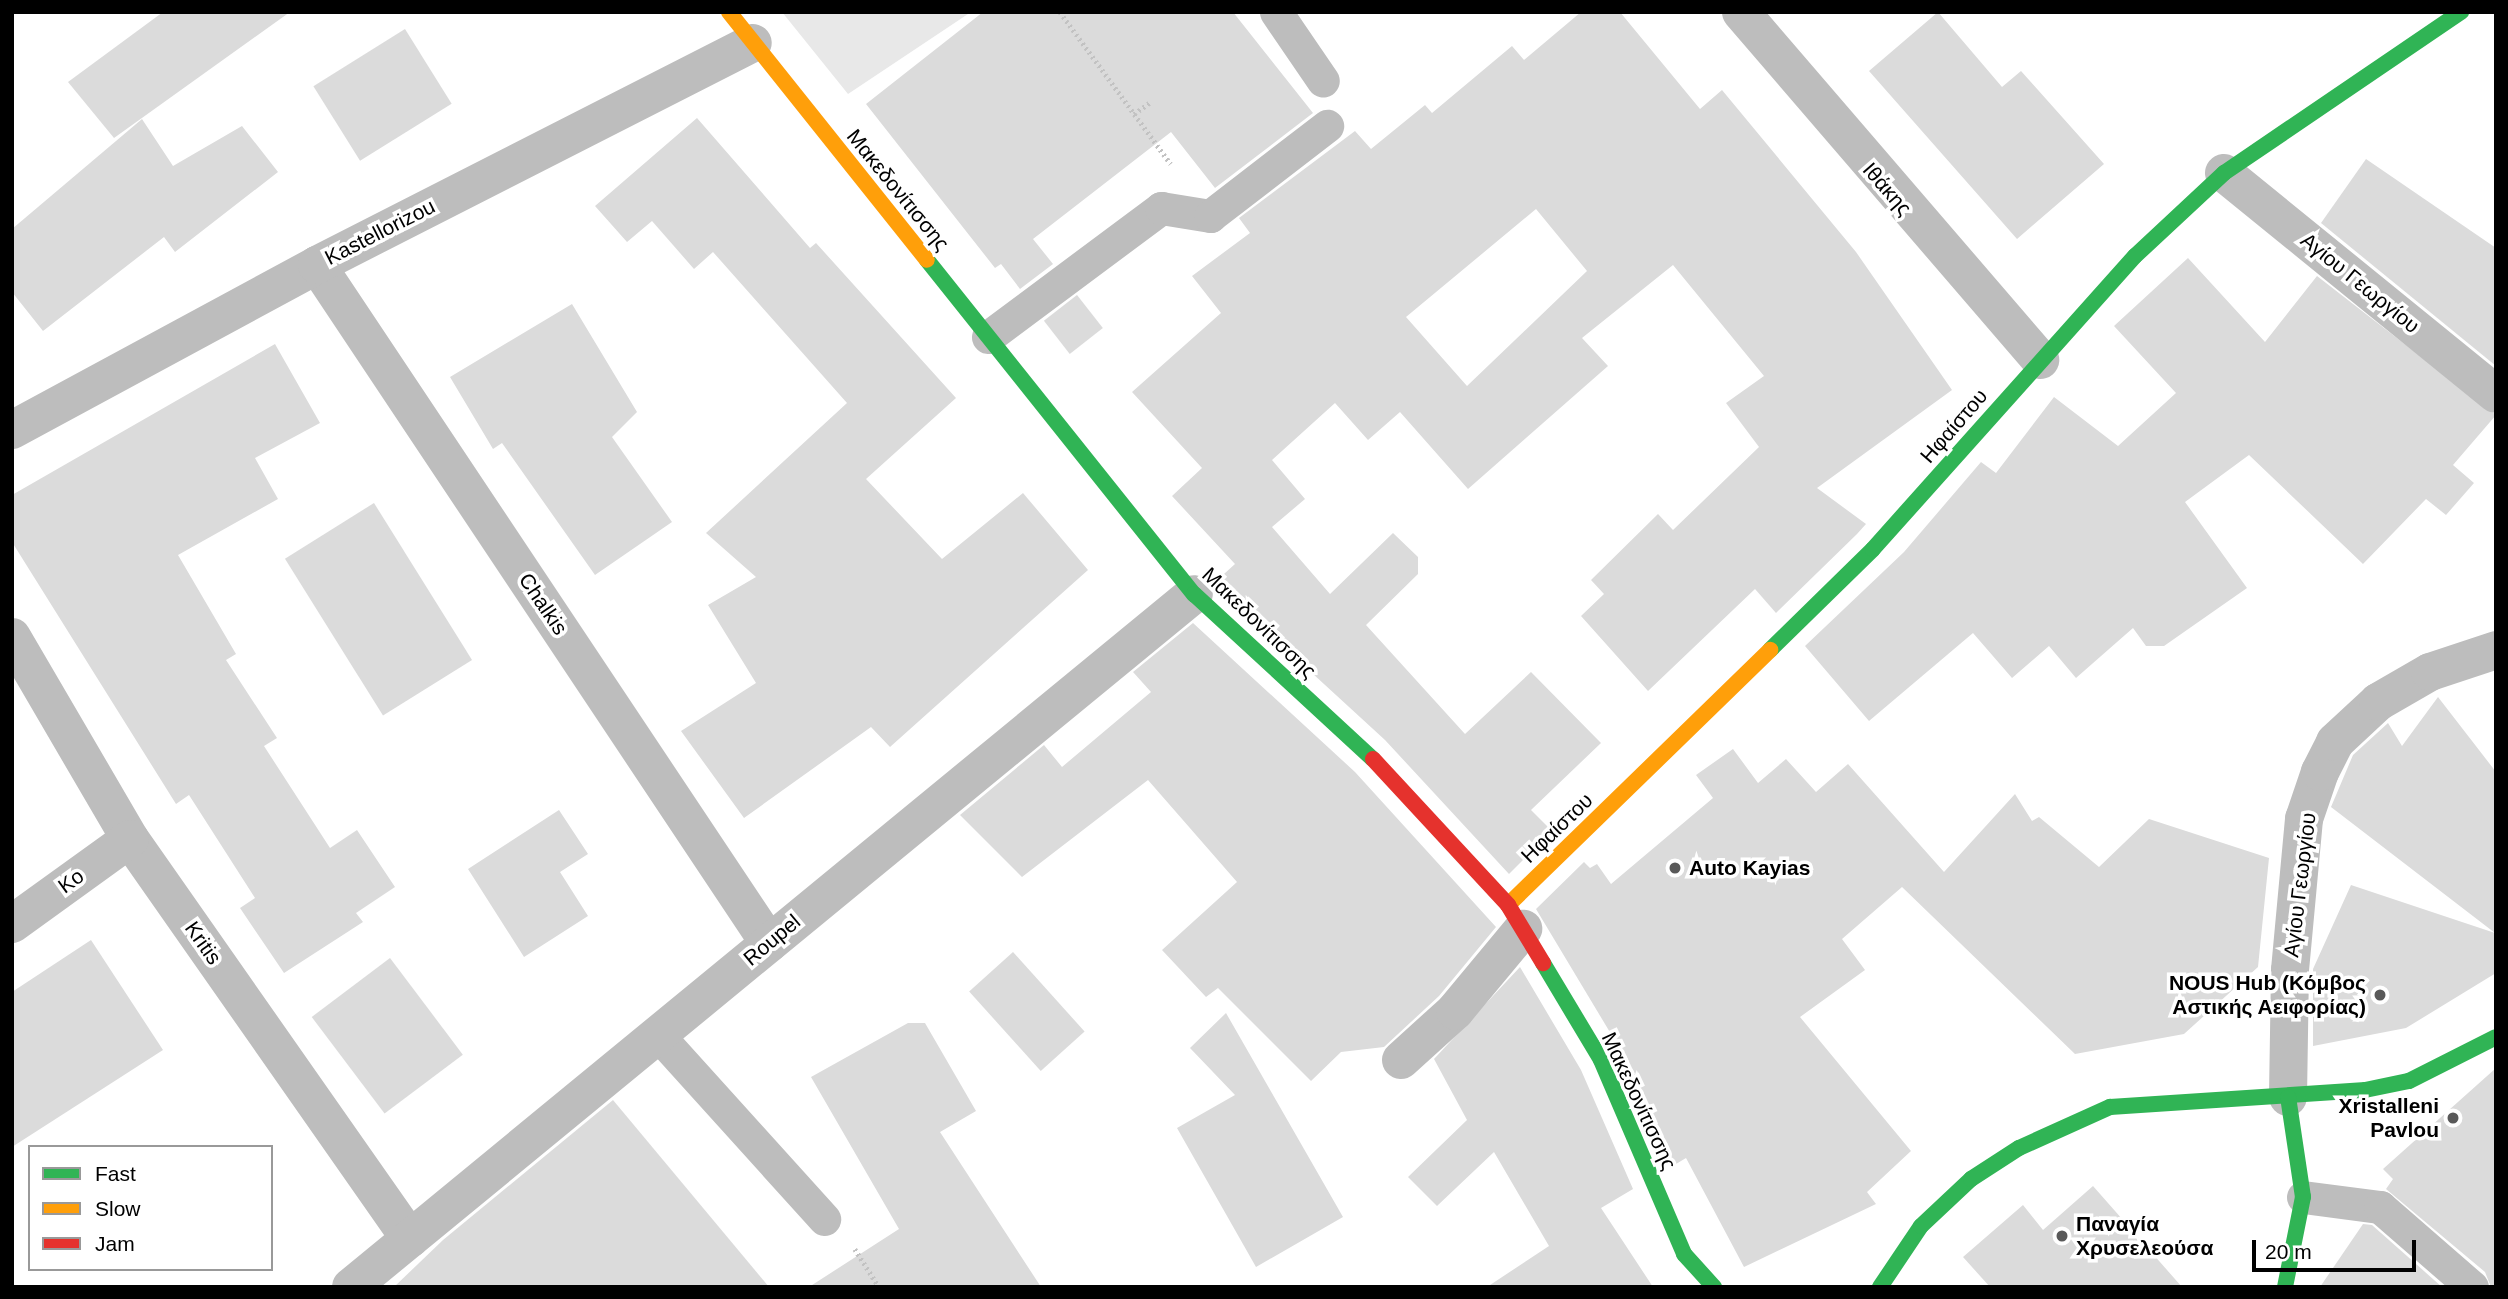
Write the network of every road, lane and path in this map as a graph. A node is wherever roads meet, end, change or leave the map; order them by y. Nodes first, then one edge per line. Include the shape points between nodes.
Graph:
1 (729, 12) edge
2 (1060, 12) edge
3 (1276, 12) edge
4 (1741, 12) edge
5 (2461, 12) edge
6 (753, 43) junction
7 (1323, 81) dead end
8 (1149, 103) dead end
9 (1134, 114) junction
10 (1327, 126) dead end
11 (2224, 173) junction
12 (1210, 216) junction
13 (317, 265) junction
14 (988, 337) junction
15 (2040, 360) junction
16 (2496, 394) edge
17 (12, 430) edge
18 (1194, 594) junction
19 (12, 637) edge
20 (2496, 650) edge
21 (130, 839) junction
22 (1516, 917) junction
23 (12, 923) edge
24 (769, 943) junction
25 (657, 1035) junction
26 (2496, 1037) edge
27 (1401, 1060) dead end
28 (2288, 1097) junction
29 (2303, 1197) junction
30 (824, 1219) dead end
31 (410, 1238) junction
32 (351, 1287) edge
33 (1714, 1287) edge
34 (1880, 1287) edge
35 (2286, 1287) edge
36 (2472, 1287) edge

1 - 6 main road, Μακεδονίτισσης
2 - 9 path
3 - 7 lane
4 - 15 street, Ιθάκης
5 - 11 main road, Ηφαίστου
6 - 13 street, Kastellorizou
6 - 14 main road, Μακεδονίτισσης
8 - 9 path
9 - 12 path
10 - 12 lane
11 - 15 main road, Ηφαίστου via 2135,256
11 - 16 street, Αγίου Γεωργίου
12 - 14 lane via 1161,208
13 - 17 street, Kastellorizou
13 - 24 street, Chalkis
14 - 18 main road, Μακεδονίτισσης
15 - 22 main road, Ηφαίστου via 1873,549
18 - 22 main road, Μακεδονίτισσης via 1370,756
18 - 24 street, Roupel
19 - 21 street, Kritis
20 - 28 street, Αγίου Γεωργίου via 2430,672 2378,702 2335,742 2320,772 2302,832 2290,970
21 - 23 street, Ko
21 - 31 street, Kritis
22 - 27 street via 1455,1011
22 - 33 main road, Μακεδονίτισσης via 1601,1060 1684,1254
24 - 25 street, Roupel
25 - 30 lane
25 - 31 street, Roupel
26 - 28 main road via 2409,1081
28 - 29 main road
28 - 34 main road via 2148,1100 2109,1107 2040,1139 1971,1179 1921,1226
29 - 35 main road
29 - 36 lane via 2380,1207
31 - 32 street, Roupel

